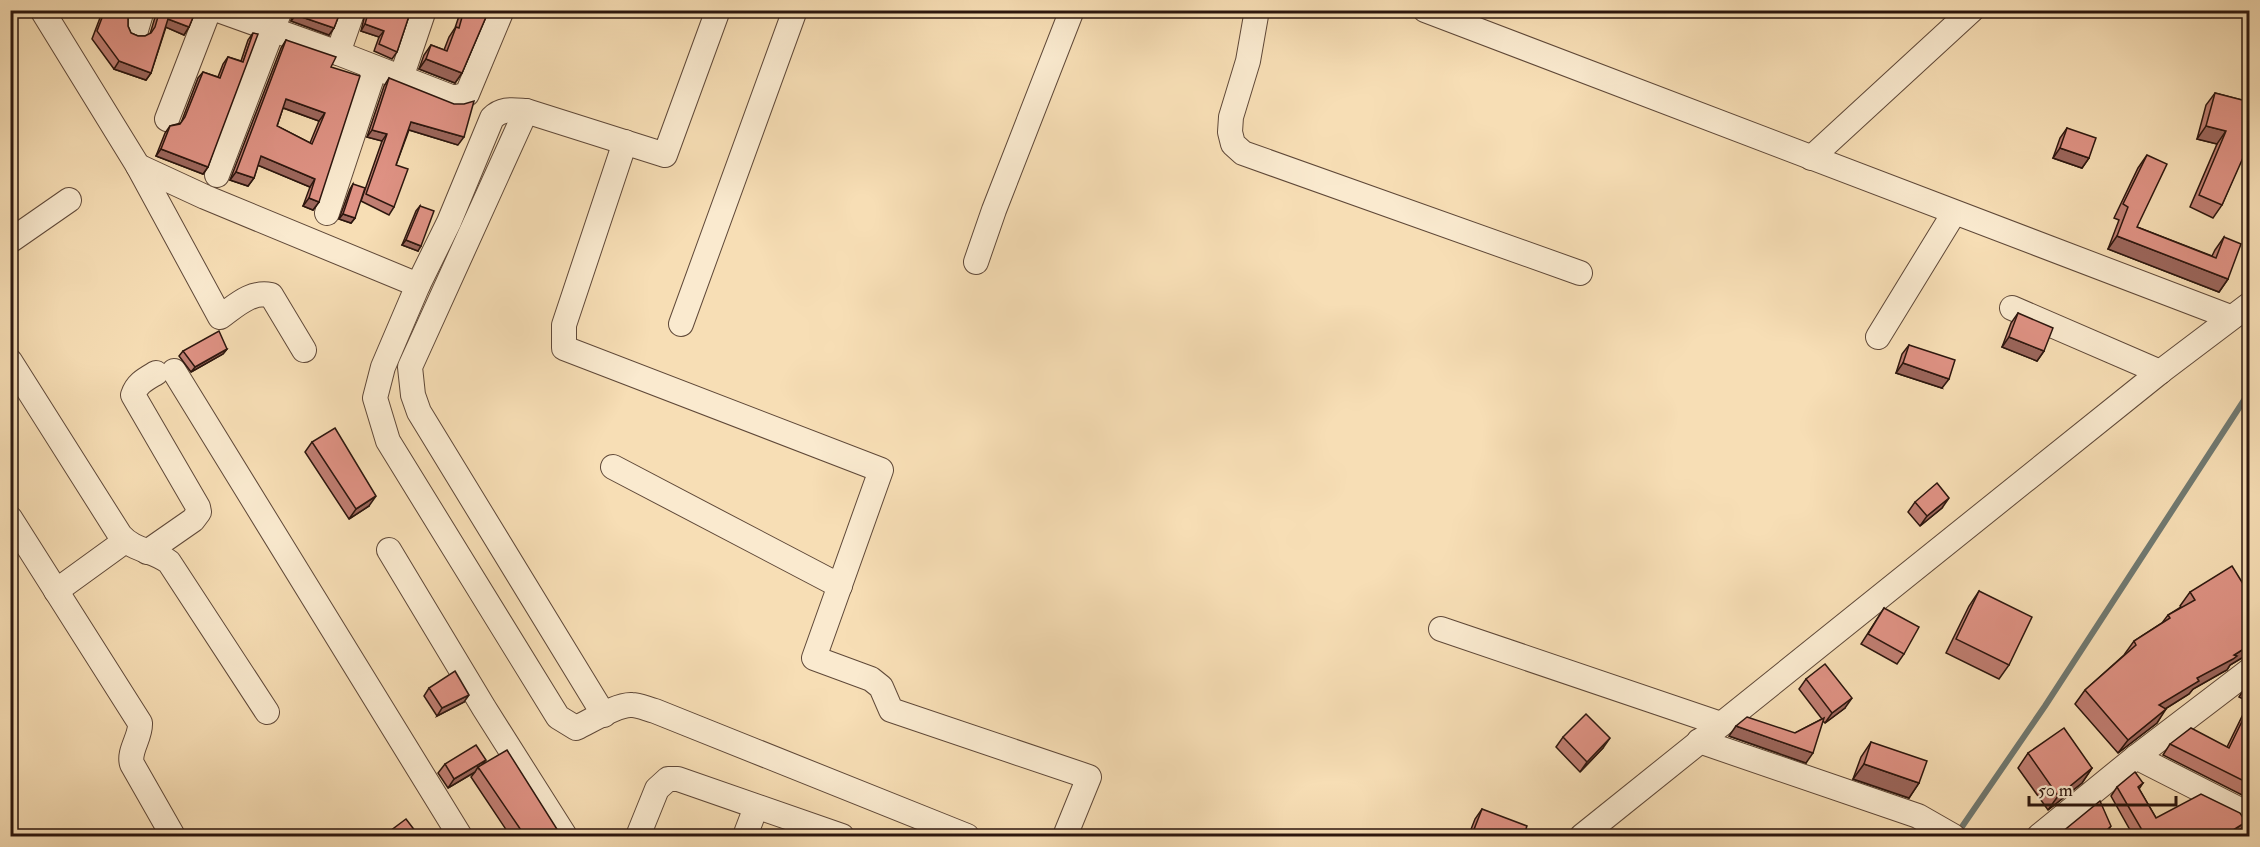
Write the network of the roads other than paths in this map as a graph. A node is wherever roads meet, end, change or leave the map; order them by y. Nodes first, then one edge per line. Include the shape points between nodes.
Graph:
1 (42, 10) edge
2 (209, 10) edge
3 (218, 10) edge
4 (353, 10) edge
5 (424, 10) edge
6 (502, 10) edge
7 (718, 10) edge
8 (795, 10) edge
9 (1072, 10) edge
10 (1257, 10) edge
11 (1425, 10) edge
12 (1972, 10) edge
13 (277, 20) edge
14 (338, 52) junction
15 (375, 68) junction
16 (401, 78) junction
17 (526, 111) junction
18 (167, 119) dead end
19 (625, 141) junction
20 (1811, 158) junction
21 (138, 166) junction
22 (218, 175) dead end
23 (69, 200) dead end
24 (327, 213) dead end
25 (1954, 213) junction
26 (10, 241) edge
27 (975, 262) dead end
28 (1580, 273) dead end
29 (418, 285) junction
30 (2012, 308) dead end
31 (2240, 311) edge
32 (681, 324) dead end
33 (1878, 337) dead end
34 (304, 350) dead end
35 (10, 360) edge
36 (2160, 372) junction
37 (613, 467) dead end
38 (10, 518) edge
39 (125, 541) junction
40 (389, 550) dead end
41 (147, 552) junction
42 (840, 586) junction
43 (56, 591) junction
44 (1441, 629) dead end
45 (2250, 670) edge
46 (267, 712) dead end
47 (604, 715) junction
48 (1721, 724) junction
49 (1699, 741) junction
50 (2136, 757) junction
51 (756, 807) junction
52 (2250, 815) edge
53 (172, 837) edge
54 (460, 837) edge
55 (566, 837) edge
56 (638, 837) edge
57 (745, 837) edge
58 (842, 837) edge
59 (967, 837) edge
60 (1065, 837) edge
61 (1582, 837) edge
62 (1953, 837) edge
63 (2039, 837) edge

1 - 21 street
2 - 18 street
3 - 13 street
4 - 14 street
5 - 16 street
6 - 16 street via 467,94 454,98
7 - 19 street via 664,155
8 - 32 street
9 - 27 street
10 - 28 street via 1248,61 1231,117 1233,144 1243,153
11 - 20 street
12 - 20 street
13 - 14 street
13 - 22 street
14 - 15 street
15 - 16 street
15 - 24 street
17 - 19 street
17 - 29 street via 498,112 492,118
17 - 47 street via 410,367 413,395 419,412
19 - 42 street via 564,326 564,348 881,470
20 - 25 street
21 - 29 street
21 - 34 street via 220,317 252,295 271,295
23 - 26 street
25 - 31 street
25 - 33 street
29 - 47 street via 383,368 375,398 388,441 558,717 576,728
30 - 36 street
31 - 36 street
35 - 39 street
36 - 48 street
37 - 42 street
38 - 43 street
39 - 41 street
39 - 43 street
40 - 55 street
41 - 46 street via 162,557 175,571
41 - 54 street via 199,512 133,395 141,382 165,372
42 - 60 street via 814,658 871,679 881,687 891,710 1089,777
43 - 53 street via 140,723 130,758
44 - 48 street
45 - 50 street
47 - 59 street via 616,706 633,705 655,711
48 - 49 street
49 - 61 street
49 - 62 street via 1930,822
50 - 52 street
50 - 63 street
51 - 56 street via 692,782 668,780 657,789
51 - 57 street
51 - 58 street

